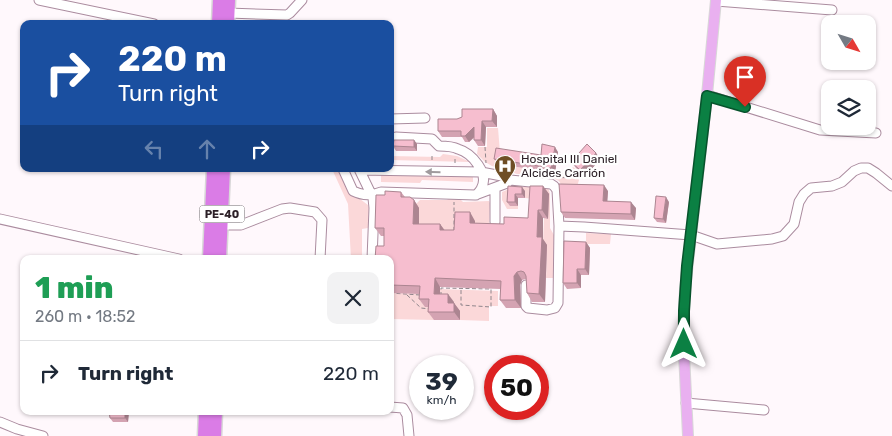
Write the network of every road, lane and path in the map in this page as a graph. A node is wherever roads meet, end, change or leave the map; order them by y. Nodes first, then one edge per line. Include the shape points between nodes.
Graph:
1 (39, 0) edge
2 (218, 0) edge
3 (302, 0) edge
4 (716, 0) edge
5 (774, 2) edge
6 (832, 10) dead end
7 (228, 12) edge
8 (135, 20) edge
9 (218, 20) edge
10 (707, 96) junction
11 (426, 118) dead end
12 (394, 119) edge
13 (821, 130) edge
14 (394, 138) edge
15 (485, 146) dead end
16 (455, 154) dead end
17 (432, 156) dead end
18 (432, 162) dead end
19 (455, 163) dead end
20 (483, 168) junction
21 (394, 169) edge
22 (213, 172) edge
23 (224, 172) edge
24 (344, 172) edge
25 (360, 172) edge
26 (576, 177) dead end
27 (552, 178) dead end
28 (510, 180) junction
29 (892, 186) edge
30 (495, 188) junction
31 (475, 195) junction
32 (371, 196) junction
33 (454, 197) dead end
34 (0, 219) edge
35 (495, 222) edge
36 (222, 225) junction
37 (559, 226) junction
38 (691, 235) junction
39 (454, 238) edge
40 (161, 255) edge
41 (209, 255) edge
42 (220, 255) edge
43 (320, 255) edge
44 (372, 255) edge
45 (526, 285) edge
46 (461, 288) junction
47 (394, 294) edge
48 (406, 294) junction
49 (424, 295) edge
50 (441, 296) edge
51 (430, 309) edge
52 (686, 403) junction
53 (394, 406) edge
54 (764, 410) dead end
55 (205, 415) edge
56 (216, 415) edge
57 (0, 422) edge
58 (44, 436) edge
59 (204, 436) edge
60 (215, 436) edge
61 (409, 436) edge
62 (688, 436) edge

1 - 8 street
2 - 9 highway
3 - 7 street via 287,15
4 - 5 street
4 - 10 main road
5 - 6 street
10 - 13 street
10 - 38 main road
11 - 12 street
14 - 20 street via 432,139 439,146 469,154
15 - 20 path
16 - 19 path
17 - 18 path
20 -> 21 street
20 - 28 street
20 - 31 street via 482,188
22 - 41 highway, PE-40
23 - 36 highway, PE-40
24 - 32 street via 353,191
25 - 32 street
26 - 27 path
28 - 30 street
28 - 37 street via 554,186
29 - 38 street via 868,168 861,168 842,182 811,188 804,194 794,224 783,236 772,240 717,244
30 - 31 street
30 - 35 street
31 - 32 street via 381,192
32 - 44 street via 374,208
33 - 39 path
34 - 40 street
36 - 42 highway, PE-40
36 - 43 street via 241,225 282,209 315,212 322,220
37 - 38 street
37 - 45 street via 558,303 555,308 528,308
38 - 52 main road via 684,311
46 - 46 path via 491,290 491,308 461,305
46 - 50 path via 442,288
47 - 48 path
48 - 49 path
48 - 51 path via 421,308
52 - 54 street
52 - 62 main road
53 - 61 street via 403,408 407,415
55 - 59 highway
56 - 60 highway
57 - 58 street

